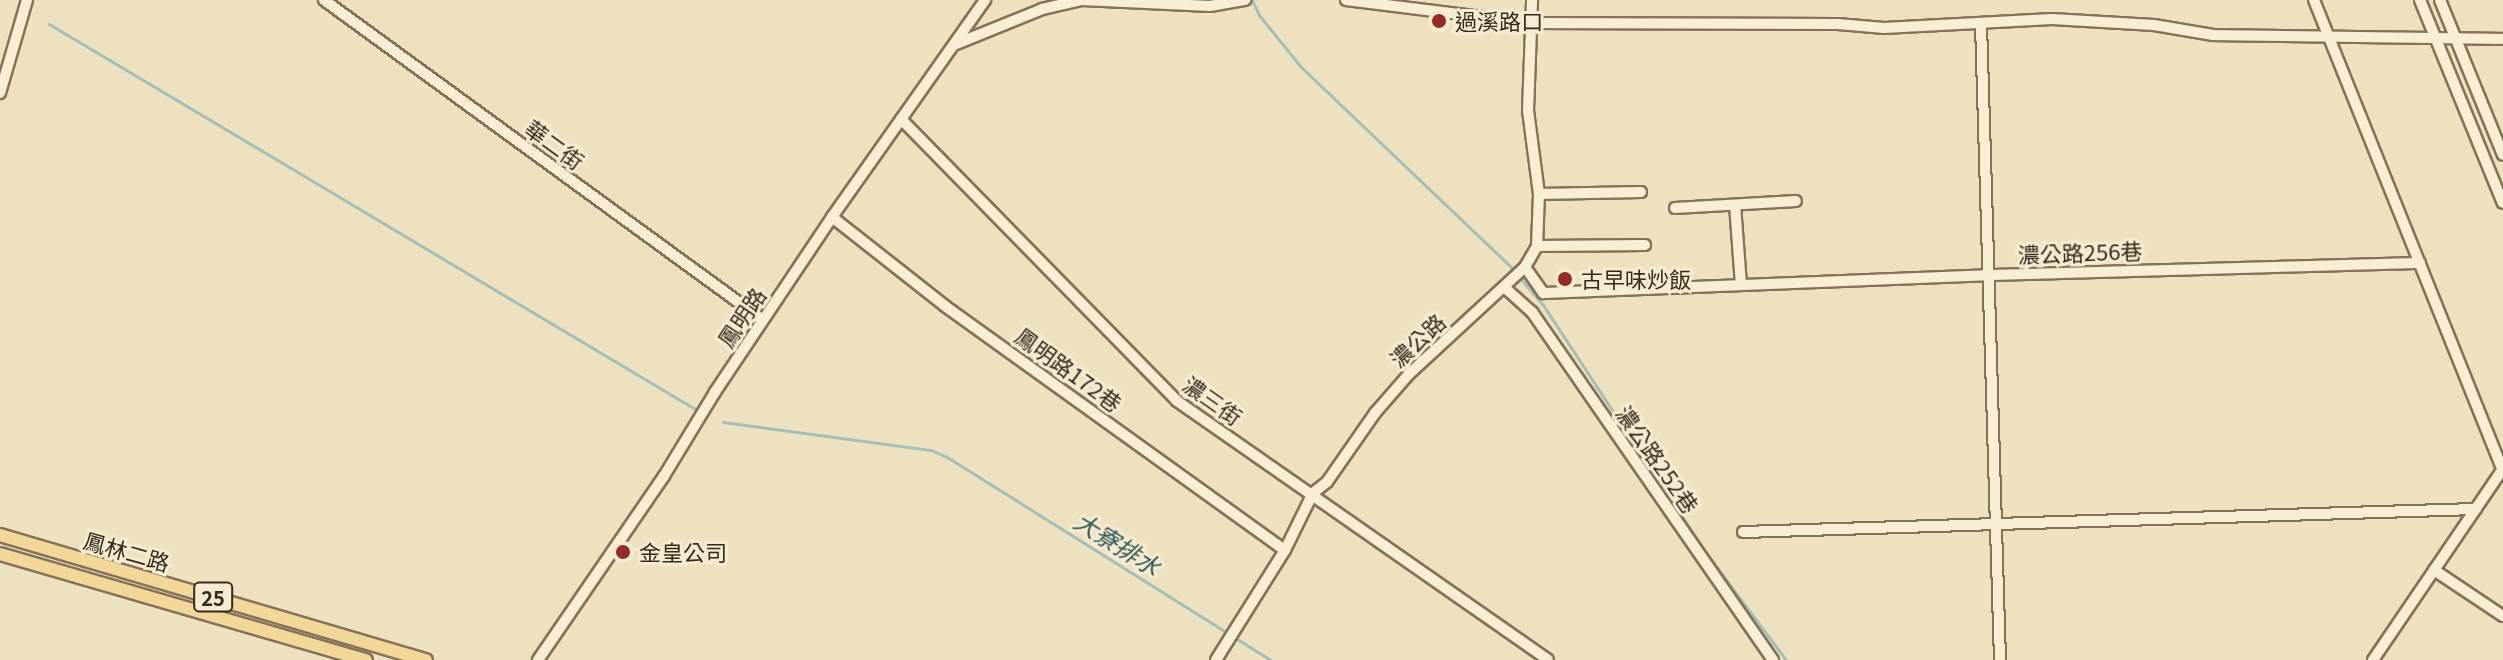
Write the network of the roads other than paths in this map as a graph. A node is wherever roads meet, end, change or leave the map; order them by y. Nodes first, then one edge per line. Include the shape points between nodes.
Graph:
1 (27, 0) edge
2 (324, 0) edge
3 (985, 0) edge
4 (1346, 0) edge
5 (1532, 0) edge
6 (2314, 0) edge
7 (2420, 0) edge
8 (2440, 0) edge
9 (1242, 1) edge
10 (1531, 23) junction
11 (1981, 24) junction
12 (2329, 37) junction
13 (2456, 37) junction
14 (2436, 38) junction
15 (2503, 39) edge
16 (954, 45) junction
17 (0, 93) edge
18 (901, 119) junction
19 (2503, 155) edge
20 (1641, 192) dead end
21 (1539, 194) junction
22 (1796, 201) dead end
23 (2503, 203) edge
24 (1735, 205) junction
25 (1675, 208) dead end
26 (832, 217) junction
27 (1645, 245) dead end
28 (1537, 246) junction
29 (2420, 263) junction
30 (1520, 272) junction
31 (1988, 275) junction
32 (1741, 285) junction
33 (1504, 287) junction
34 (763, 320) junction
35 (2502, 470) edge
36 (1313, 493) junction
37 (2476, 509) junction
38 (1995, 524) junction
39 (1743, 532) dead end
40 (0, 535) edge
41 (1285, 550) junction
42 (0, 554) edge
43 (2434, 570) junction
44 (2503, 616) edge
45 (366, 660) edge
46 (426, 660) edge
47 (538, 660) edge
48 (1216, 660) edge
49 (1548, 660) edge
50 (1773, 660) edge
51 (2000, 660) edge
52 (2373, 660) edge

1 - 17 street
2 - 34 street, 華二街
3 - 16 street, 鳳明路
4 - 10 street
5 - 10 street, 濃公路
6 - 12 street
7 - 14 street
8 - 13 street
9 - 16 street via 1185,6 1082,0 1042,9
10 - 11 street via 1884,28
10 - 21 street, 濃公路 via 1528,111
11 - 12 street via 2098,20 2213,35
11 - 31 street
12 - 14 street
12 - 29 street
13 - 14 street
13 - 15 street
13 - 19 street
14 - 23 street
16 - 18 street, 鳳明路
18 - 26 street, 鳳明路
18 - 36 street, 濃三街 via 1153,380
20 - 21 street
21 - 28 street, 濃公路
22 - 24 street
24 - 25 street
24 - 32 street
26 - 34 street, 鳳明路
26 - 41 street, 鳳明路172巷 via 945,306
27 - 28 street
28 - 30 street, 濃公路
29 - 31 street, 濃公路256巷
29 - 35 street
30 - 32 street, 濃公路256巷 via 1543,293
30 - 33 street, 濃公路
31 - 32 street, 濃公路256巷
31 - 38 street
33 - 36 street, 濃公路 via 1393,390 1327,482
33 - 50 street, 濃公路252巷 via 1532,312
34 - 47 street, 鳳明路
35 - 37 street
36 - 41 street, 濃公路
36 - 49 street, 濃三街
37 - 38 street
37 - 43 street
38 - 39 street
38 - 51 street
40 - 46 main road, 鳳林二路 / 25
41 - 48 street, 濃公路
42 - 45 main road, 鳳林二路 / 25
43 - 44 street
43 - 52 street

